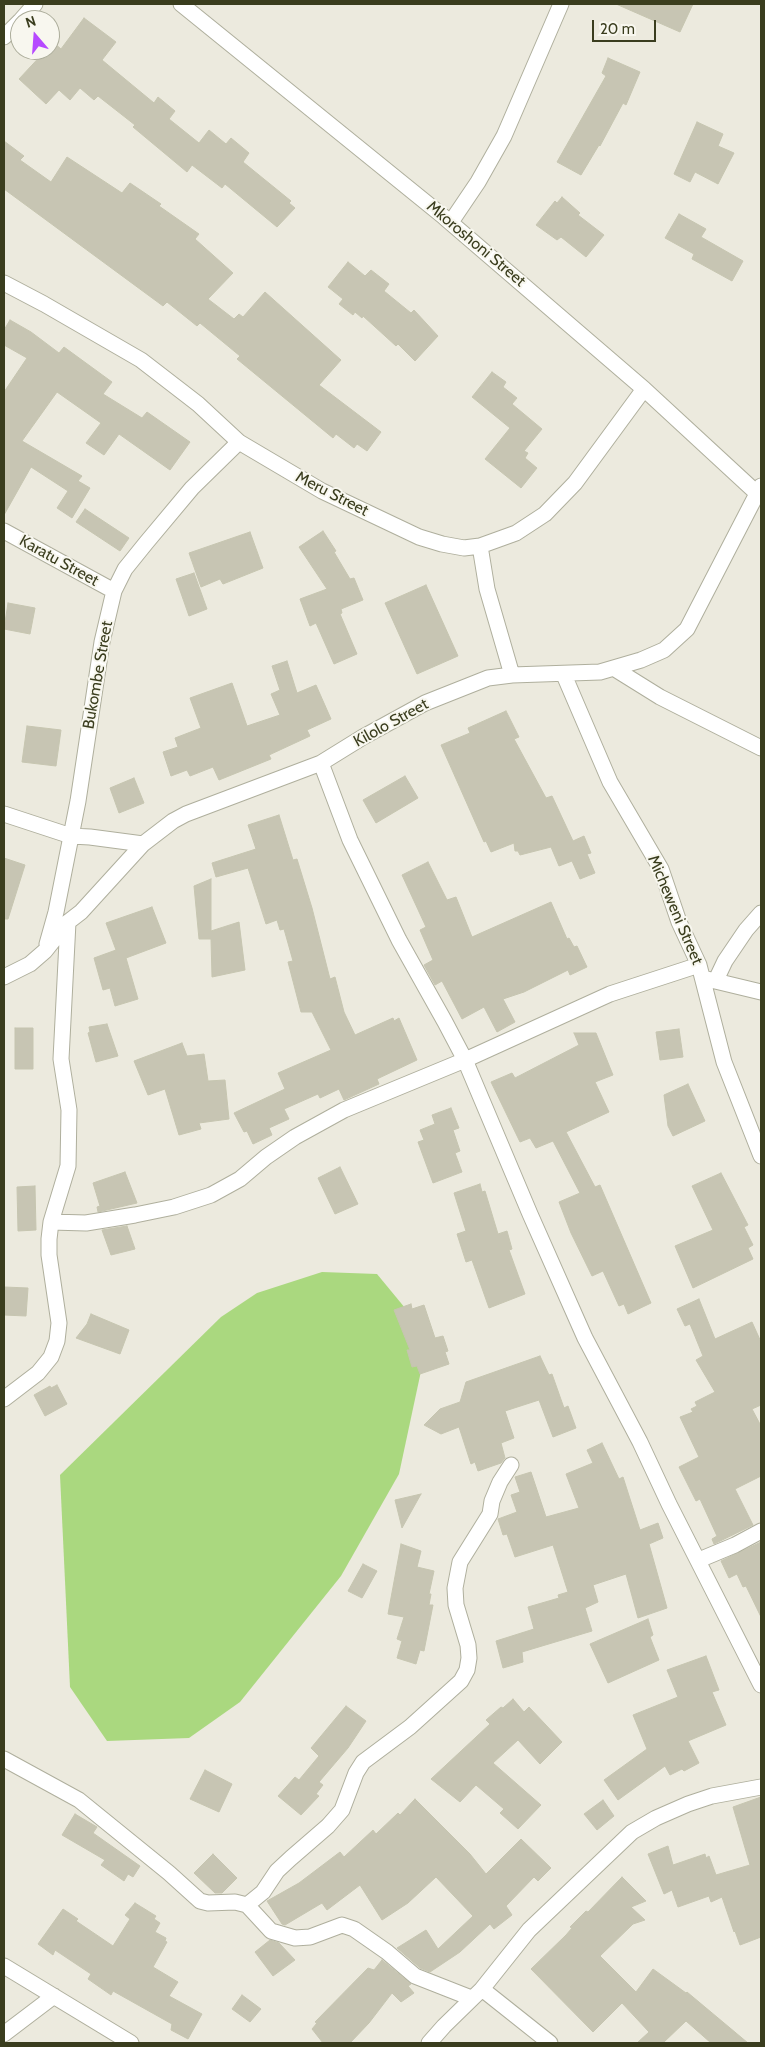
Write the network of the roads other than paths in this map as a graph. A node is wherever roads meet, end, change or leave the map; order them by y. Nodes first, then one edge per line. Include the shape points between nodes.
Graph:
1 (181, 4) edge
2 (562, 4) edge
3 (451, 222) junction
4 (4, 283) edge
5 (644, 389) junction
6 (239, 442) junction
7 (760, 492) edge
8 (4, 531) edge
9 (480, 546) junction
10 (114, 591) junction
11 (615, 669) junction
12 (512, 675) junction
13 (564, 675) junction
14 (761, 748) edge
15 (322, 763) junction
16 (4, 814) edge
17 (70, 836) junction
18 (143, 844) junction
19 (761, 913) edge
20 (68, 922) junction
21 (45, 951) junction
22 (706, 974) junction
23 (4, 977) edge
24 (761, 992) edge
25 (465, 1060) junction
26 (761, 1156) edge
27 (51, 1222) junction
28 (4, 1399) edge
29 (511, 1465) dead end
30 (761, 1531) edge
31 (699, 1560) junction
32 (761, 1686) edge
33 (4, 1759) edge
34 (761, 1787) edge
35 (247, 1905) junction
36 (6, 1971) edge
37 (476, 1994) junction
38 (54, 1996) junction
39 (4, 2034) edge
40 (131, 2043) edge
41 (430, 2043) edge
42 (550, 2043) edge

1 - 3 street, Mkoroshoni Street
2 - 3 street via 504,136
3 - 5 street, Mkoroshoni Street
4 - 6 street, Meru Street via 141,360 198,404
5 - 7 street, Mkoroshoni Street
5 - 9 street, Meru Street via 575,484 545,514 516,533
6 - 9 street, Meru Street via 322,491 419,538 464,548
6 - 10 street, Bukombe Street via 163,522 124,569
7 - 11 street, Kilolo Street via 687,630 664,650
8 - 10 street, Karatu Street
9 - 12 street via 487,590
10 - 17 street, Bukombe Street via 102,642
11 - 13 street, Kilolo Street
11 - 14 street via 660,697
12 - 13 street, Kilolo Street
12 - 15 street, Kilolo Street via 488,678 425,703
13 - 22 street, Micheweni Street via 610,782 661,870 679,922
15 - 18 street, Kilolo Street via 186,814
15 - 25 street via 350,840 371,884
16 - 17 street
17 - 18 street
17 - 21 street, Bukombe Street
18 - 20 street, Kilolo Street
19 - 22 street via 730,953
20 - 21 street, Kilolo Street
20 - 27 street via 61,1059 69,1110 68,1166
21 - 23 street, Kilolo Street via 30,964
22 - 24 street
22 - 25 street via 610,994
22 - 26 street, Micheweni Street via 724,1062
25 - 27 street via 330,1117 266,1157 240,1179 211,1195 135,1215 86,1223
25 - 31 street via 585,1338
27 - 28 street via 49,1255 59,1323 57,1340 51,1357 38,1373
29 - 35 street via 500,1482 490,1514 460,1562 455,1588 456,1605 469,1658 461,1681 410,1727 363,1762 342,1810 277,1871 263,1892
30 - 31 street
31 - 32 street
33 - 35 street via 79,1800 200,1901
34 - 37 street via 688,1804 632,1832 529,1930
35 - 37 street via 271,1931 295,1938 310,1937 342,1926 354,1930 387,1952 415,1976
36 - 38 street
37 - 41 street
37 - 42 street
38 - 39 street
38 - 40 street

